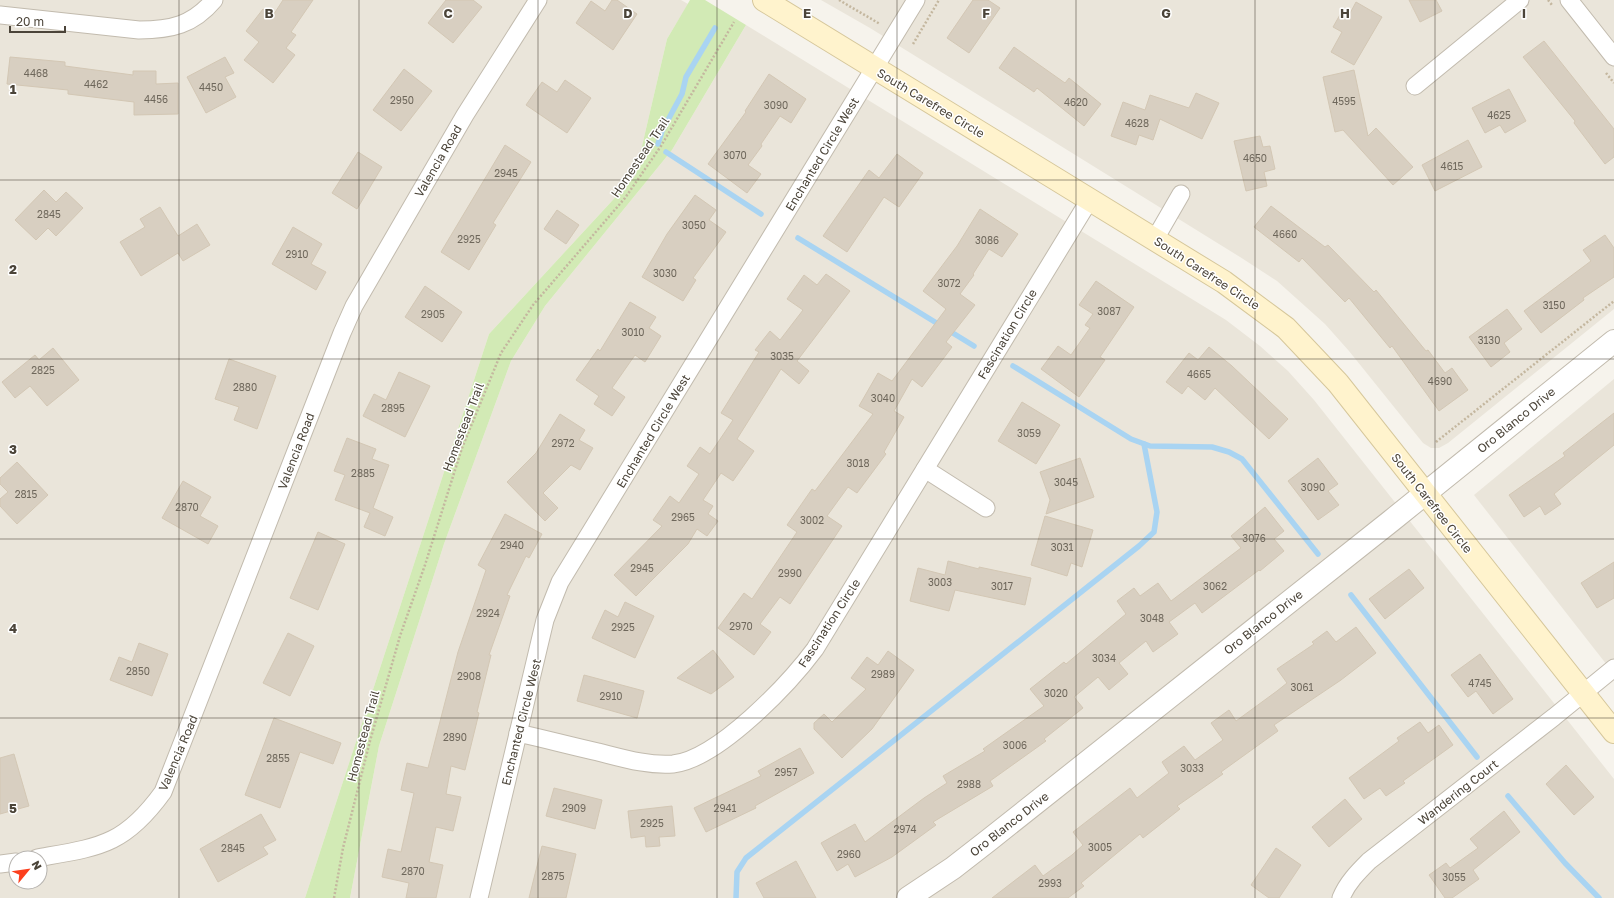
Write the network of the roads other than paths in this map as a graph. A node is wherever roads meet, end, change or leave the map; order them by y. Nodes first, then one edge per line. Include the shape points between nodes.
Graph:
1 (214, 0) edge
2 (538, 0) edge
3 (764, 0) edge
4 (916, 0) edge
5 (1520, 0) edge
6 (1568, 0) edge
7 (0, 15) edge
8 (1614, 57) edge
9 (874, 69) junction
10 (1415, 86) dead end
11 (1181, 194) dead end
12 (1090, 199) junction
13 (1155, 239) junction
14 (1614, 341) edge
15 (925, 469) junction
16 (1425, 494) junction
17 (986, 508) dead end
18 (1614, 668) edge
19 (1583, 693) junction
20 (1614, 732) edge
21 (518, 733) junction
22 (48, 856) edge
23 (479, 898) edge
24 (908, 898) edge
25 (1341, 898) edge

1 - 7 street via 194,19 179,26 158,30
2 - 22 street, Valencia Road via 464,115 354,306 163,792 150,810 118,838 98,847
3 - 9 main road, South Carefree Circle
4 - 9 street, Enchanted Circle West
5 - 10 street
6 - 8 street
9 - 12 main road, South Carefree Circle
9 - 21 street, Enchanted Circle West via 560,582 546,620
11 - 13 street
12 - 13 main road, South Carefree Circle
12 - 15 street, Fascination Circle
13 - 16 main road, South Carefree Circle via 1224,282 1286,328 1338,383
14 - 16 street, Oro Blanco Drive
15 - 17 street
15 - 21 street, Fascination Circle via 801,669 767,703 719,744 696,757 674,764 651,763
16 - 19 main road, South Carefree Circle
16 - 24 street, Oro Blanco Drive via 953,868
18 - 19 street, Wandering Court
19 - 20 main road, South Carefree Circle
19 - 25 street, Wandering Court via 1369,861 1355,875
21 - 23 street, Enchanted Circle West

